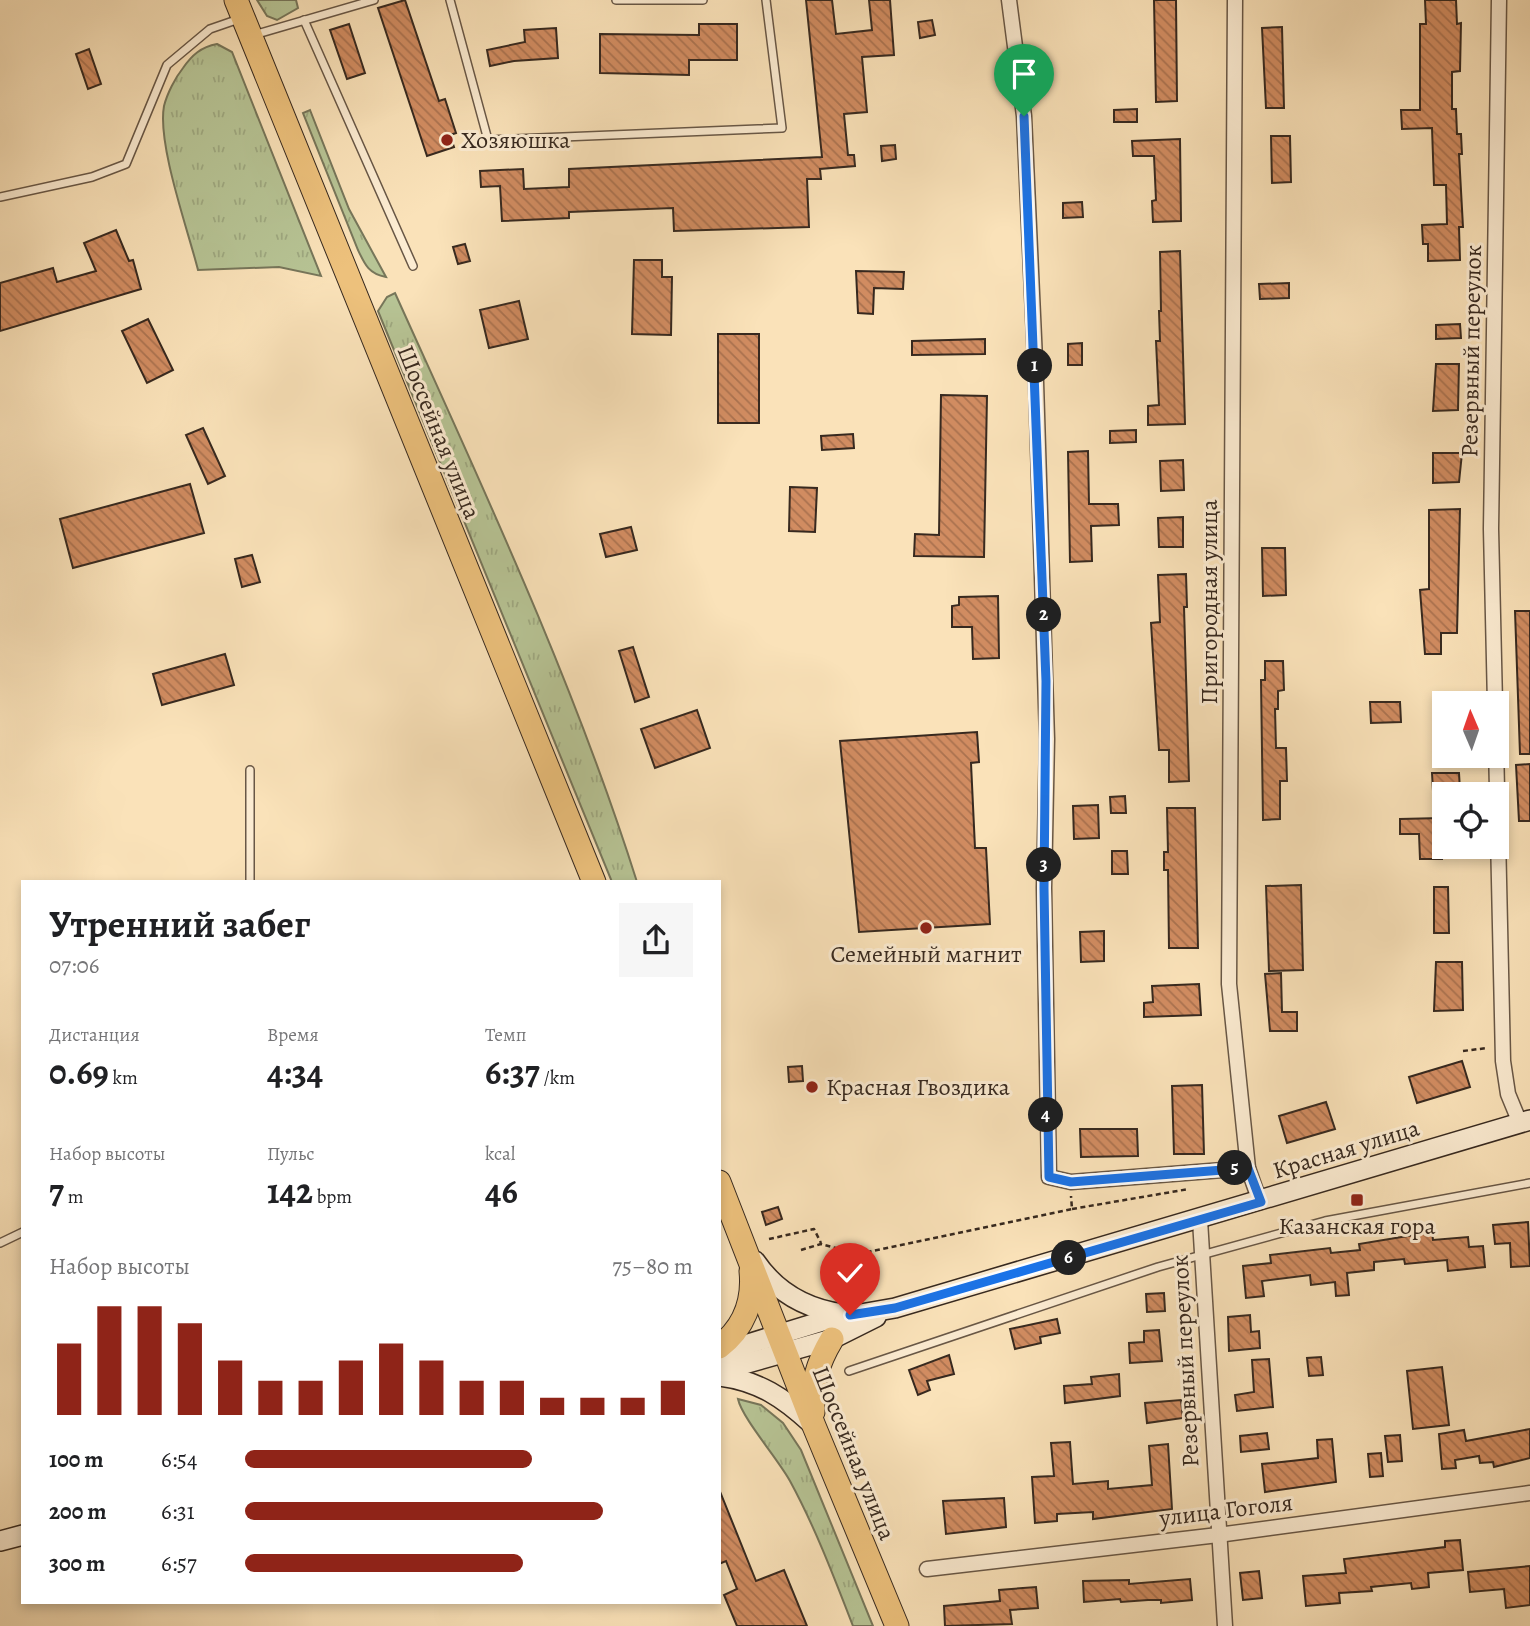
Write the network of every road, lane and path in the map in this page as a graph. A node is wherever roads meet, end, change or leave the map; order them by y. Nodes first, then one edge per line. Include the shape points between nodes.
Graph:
1 (374, 0) edge
2 (450, 0) edge
3 (615, 0) edge
4 (703, 0) edge
5 (766, 0) edge
6 (1009, 0) edge
7 (1234, 0) edge
8 (1499, 0) edge
9 (243, 18) edge
10 (303, 20) junction
11 (0, 197) edge
12 (413, 266) dead end
13 (1495, 691) edge
14 (1497, 768) edge
15 (250, 770) dead end
16 (250, 880) edge
17 (593, 880) edge
18 (1503, 1046) junction
19 (1463, 1051) dead end
20 (1525, 1122) edge
21 (1248, 1168) junction
22 (1071, 1182) junction
23 (1530, 1183) edge
24 (721, 1187) edge
25 (1192, 1188) dead end
26 (1261, 1202) junction
27 (1072, 1209) junction
28 (1200, 1220) junction
29 (21, 1233) edge
30 (769, 1239) dead end
31 (0, 1243) edge
32 (821, 1244) junction
33 (748, 1250) junction
34 (801, 1250) dead end
35 (1203, 1256) junction
36 (895, 1308) junction
37 (850, 1315) junction
38 (832, 1339) junction
39 (782, 1344) junction
40 (721, 1345) edge
41 (721, 1353) edge
42 (849, 1371) dead end
43 (721, 1373) edge
44 (721, 1375) edge
45 (814, 1426) junction
46 (1530, 1493) edge
47 (1218, 1535) junction
48 (21, 1536) edge
49 (0, 1541) edge
50 (927, 1569) dead end
51 (897, 1626) edge
52 (1225, 1626) edge

1 - 10 lane
2 - 5 lane via 488,140 782,128
3 - 4 lane
6 - 22 street via 1024,116 1038,450 1047,739 1046,1136 1049,1177
7 - 21 street, Пригородная улица via 1229,984
8 - 13 street, Резервный переулок via 1492,529
9 - 10 lane
9 - 11 lane via 210,29 167,65 126,164 92,177
9 - 17 highway, Шоссейная улица
10 - 12 lane
14 - 18 street
15 - 16 lane
18 - 19 path
18 - 20 street via 1508,1094
20 - 26 main road, Красная улица
21 - 22 street
21 - 26 street, Пригородная улица
22 - 27 path
23 - 35 lane via 1325,1221
24 - 33 highway, Шоссейная улица
25 - 27 path
26 - 28 main road, Красная улица
27 - 32 path via 858,1254
28 - 35 street, Резервный переулок
28 - 36 main road, Красная улица
29 - 31 lane
30 - 32 path via 814,1228
32 - 34 path
33 - 37 main road via 782,1292 824,1312
33 - 39 highway, Шоссейная улица
33 - 40 highway via 749,1304 741,1324
35 - 42 lane
35 - 47 street, Резервный переулок
36 - 37 main road, Красная улица
36 - 38 main road, Красная улица
37 - 39 main road, Красная улица
38 - 39 main road, Красная улица
38 - 45 highway via 818,1362 812,1386
39 - 41 main road, Красная улица
39 - 43 main road, Красная улица
39 - 45 highway, Шоссейная улица
44 - 45 main road via 762,1386 788,1401
45 - 51 highway, Шоссейная улица
46 - 47 street, улица Гоголя
47 - 50 street, улица Гоголя
47 - 52 street, Резервный переулок
48 - 49 main road

